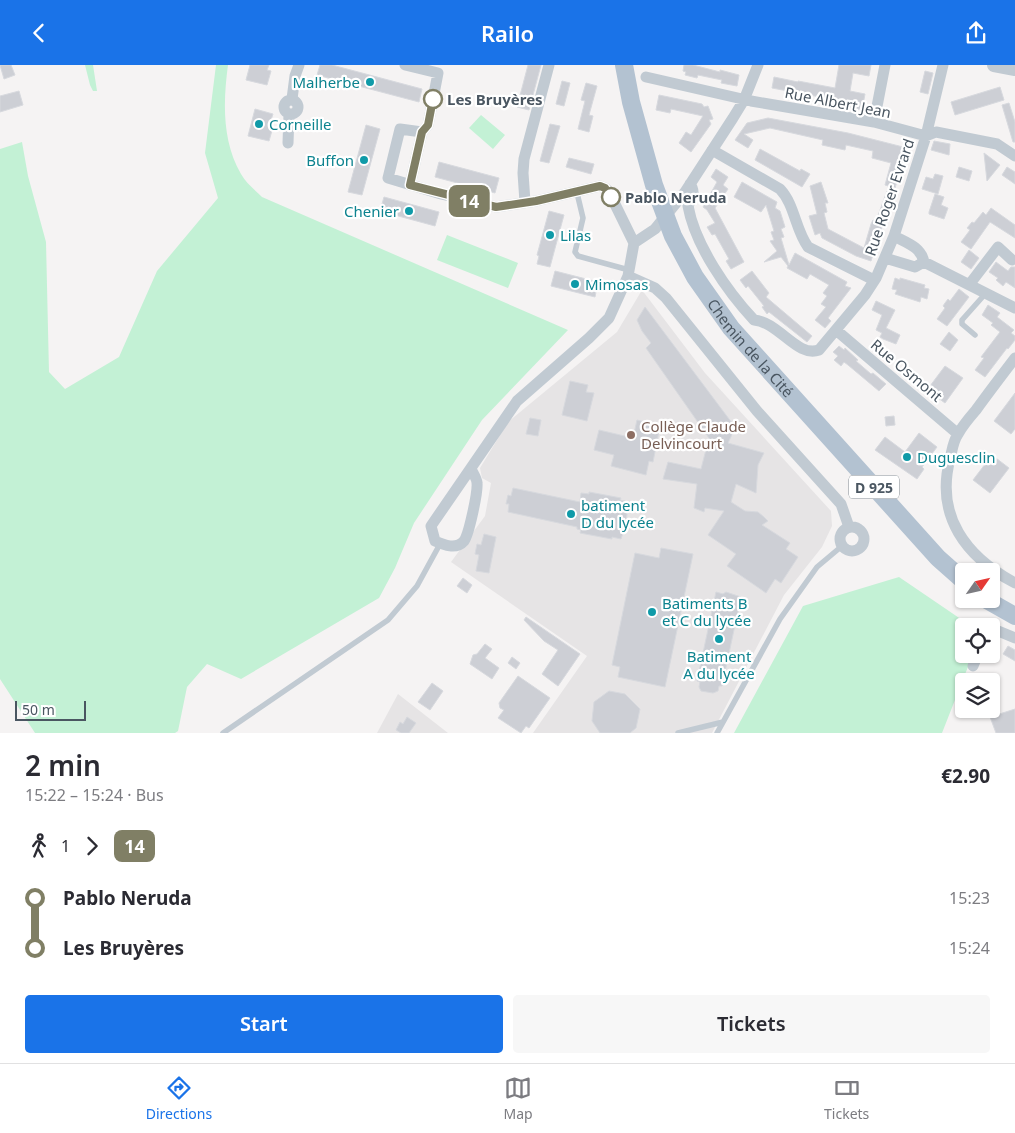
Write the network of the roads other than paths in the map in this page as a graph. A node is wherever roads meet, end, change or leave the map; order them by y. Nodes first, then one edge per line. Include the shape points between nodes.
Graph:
1 (299, 65) edge
2 (405, 65) edge
3 (549, 65) edge
4 (624, 65) edge
5 (758, 65) edge
6 (884, 65) edge
7 (943, 65) edge
8 (994, 65) edge
9 (1015, 69) edge
10 (646, 77) dead end
11 (744, 99) junction
12 (874, 122) junction
13 (422, 132) junction
14 (926, 136) junction
15 (288, 143) dead end
16 (712, 150) junction
17 (1015, 156) edge
18 (690, 184) junction
19 (410, 185) junction
20 (577, 193) junction
21 (525, 202) junction
22 (666, 218) junction
23 (894, 236) junction
24 (634, 243) junction
25 (885, 257) junction
26 (1012, 260) dead end
27 (924, 262) junction
28 (628, 273) junction
29 (874, 279) junction
30 (969, 285) junction
31 (986, 293) junction
32 (1015, 308) edge
33 (836, 330) junction
34 (975, 335) dead end
35 (819, 350) joint
36 (1015, 358) edge
37 (1011, 371) edge
38 (958, 434) junction
39 (471, 469) junction
40 (849, 527) junction
41 (440, 544) junction
42 (842, 546) junction
43 (955, 573) edge
44 (1015, 583) edge
45 (1000, 608) edge
46 (1015, 616) edge
47 (1000, 632) edge
48 (1015, 638) edge
49 (974, 663) edge
50 (973, 666) dead end
51 (723, 722) junction
52 (223, 733) edge
53 (678, 733) edge
54 (717, 733) edge

1 - 15 street via 292,99 299,107 290,114
2 - 13 street via 438,73 428,125
3 - 21 street via 524,159
4 - 22 main road, Chemin de la Cité / D 925 via 631,102
5 - 11 street
6 - 12 street
7 - 14 street, Rue Roger Evrard
8 - 9 street
10 - 11 street, Rue Albert Jean
11 - 12 street, Rue Albert Jean
11 - 16 street
12 - 14 street, Rue Albert Jean
13 - 19 street
13 - 19 street via 400,129 388,178
14 - 17 street, Rue Albert Jean via 936,132 997,144
14 - 23 street, Rue Roger Evrard
16 - 18 street
16 - 29 street via 780,189 787,197 801,237 808,247
18 - 22 street
18 - 35 street, Chemin de la Cité via 693,188 688,206 690,221 720,277 746,312 754,320 770,324 804,350
19 - 21 street via 496,207
20 - 21 street
20 - 24 street via 595,187 605,188
20 - 28 lane via 583,218 575,252 578,257
22 - 24 street
22 - 43 main road, Chemin de la Cité / D 925 via 695,277 730,328
23 - 25 street, Rue Roger Evrard
23 - 27 street via 918,249
24 - 28 street
25 - 27 street via 915,267
25 - 29 street, Rue Roger Evrard
26 - 30 street via 998,247
27 - 30 street
28 - 39 street via 609,318 517,401
28 - 40 street via 666,298 757,411 841,504
29 - 33 street, Rue Roger Evrard
30 - 31 street
31 - 32 street
31 - 34 lane via 962,320 962,324
33 - 35 street, Rue Roger Evrard
33 - 38 street, Rue Osmont
36 - 37 street
37 - 38 street
38 - 44 street via 947,472 946,493 951,519 959,535 976,555
39 - 41 street via 431,526 435,541
39 - 41 street via 477,483 470,527 464,541 447,547
40 - 42 street via 841,535
40 - 42 street via 860,529 863,545 849,551
41 - 52 lane via 417,586 388,620
42 - 51 lane via 817,567 780,619
45 - 46 main road
47 - 48 street
49 - 50 street
51 - 53 lane
51 - 54 lane

